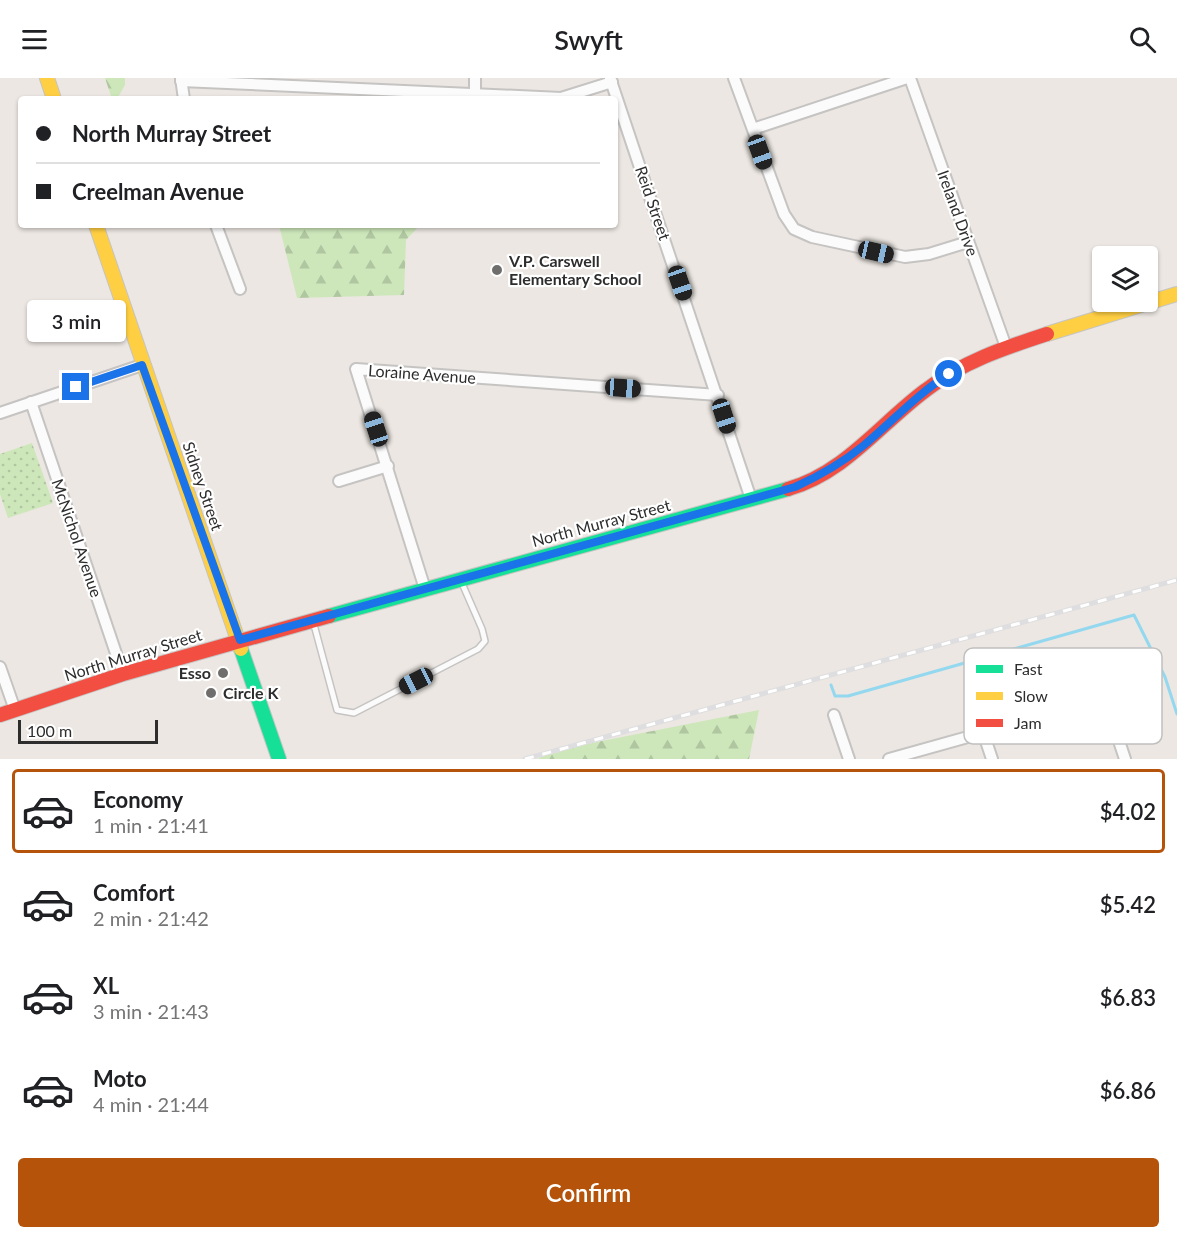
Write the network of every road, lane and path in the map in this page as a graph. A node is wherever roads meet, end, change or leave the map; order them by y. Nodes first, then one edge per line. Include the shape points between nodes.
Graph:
1 (47, 78) edge
2 (475, 78) edge
3 (734, 78) edge
4 (908, 78) edge
5 (181, 79) edge
6 (611, 80) edge
7 (475, 94) junction
8 (53, 96) edge
9 (184, 96) edge
10 (518, 96) edge
11 (567, 96) edge
12 (616, 96) edge
13 (618, 101) edge
14 (753, 129) junction
15 (97, 228) edge
16 (217, 228) edge
17 (968, 242) junction
18 (240, 289) dead end
19 (1177, 294) edge
20 (1006, 347) junction
21 (142, 365) junction
22 (718, 395) junction
23 (31, 402) junction
24 (0, 413) edge
25 (388, 466) junction
26 (339, 480) dead end
27 (752, 499) junction
28 (460, 579) junction
29 (425, 589) junction
30 (312, 620) junction
31 (240, 640) junction
32 (0, 667) edge
33 (123, 674) junction
34 (15, 710) junction
35 (0, 715) edge
36 (834, 716) dead end
37 (964, 740) edge
38 (987, 744) edge
39 (1120, 744) edge
40 (279, 759) edge
41 (849, 759) edge
42 (890, 759) edge
43 (992, 759) edge
44 (1125, 759) edge

1 - 8 street
2 - 7 street
3 - 14 street
4 - 14 street
4 - 17 street, Ireland Drive
5 - 7 street
5 - 9 street
6 - 11 street
6 - 12 street, Reid Street
7 - 10 street
13 - 22 street, Reid Street
14 - 17 street via 784,214 794,229 812,237 905,257
15 - 21 street, Sidney Street
16 - 18 street
17 - 20 street, Ireland Drive
19 - 20 street, North Murray Street
20 - 27 street, North Murray Street via 961,366 936,382 863,446 818,477
21 - 23 street
21 - 31 street, Sidney Street
22 - 25 street, Loraine Avenue via 356,369
22 - 27 street, Reid Street
23 - 24 street
23 - 33 street, McNichol Avenue
25 - 26 street
25 - 29 street, Loraine Avenue
27 - 28 street, North Murray Street
28 - 29 street, North Murray Street
28 - 30 lane via 482,629 484,640 478,649 354,713 337,710
29 - 30 street, North Murray Street
30 - 31 street, North Murray Street
31 - 33 street, North Murray Street
31 - 40 street, Sidney Street
32 - 34 street
33 - 34 street, North Murray Street
34 - 35 street, North Murray Street
36 - 41 street
37 - 42 street
38 - 43 street
39 - 44 street

